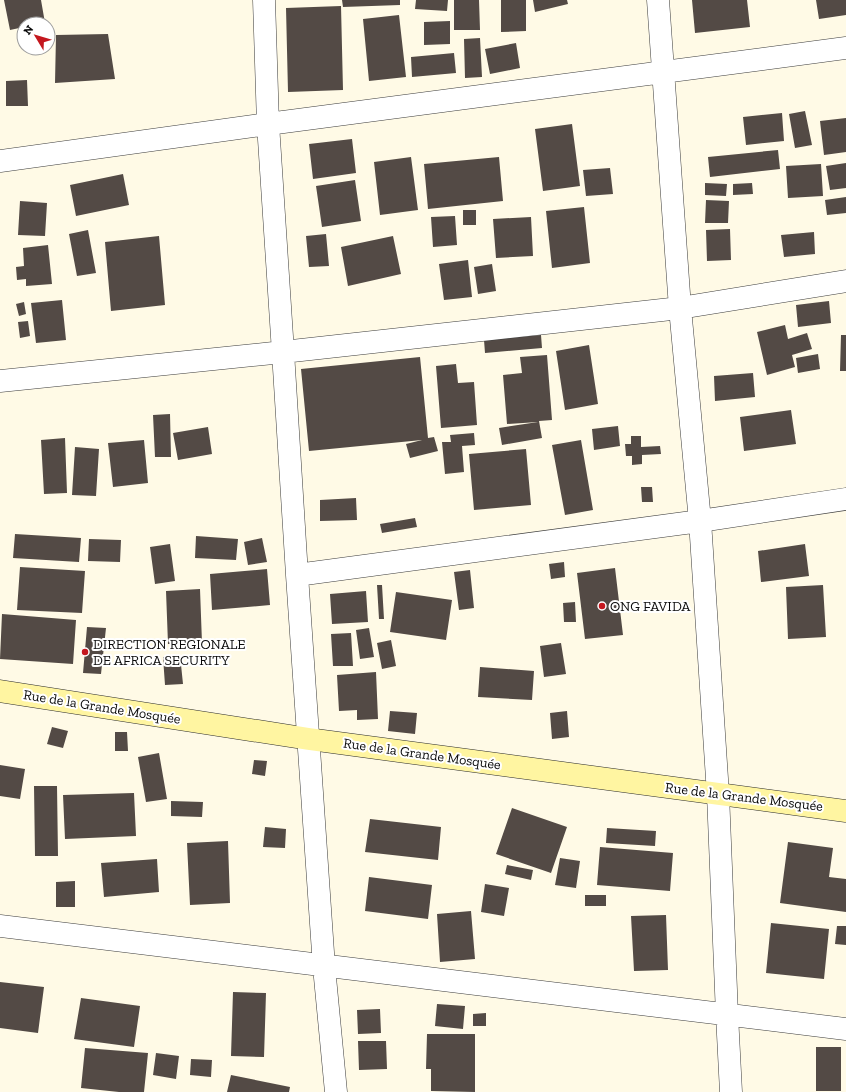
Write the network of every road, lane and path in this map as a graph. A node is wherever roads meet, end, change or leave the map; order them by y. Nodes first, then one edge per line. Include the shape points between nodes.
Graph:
1 (264, 0) edge
2 (658, 0) edge
3 (846, 48) edge
4 (663, 73) junction
5 (268, 124) junction
6 (0, 161) edge
7 (846, 281) edge
8 (680, 308) junction
9 (284, 352) junction
10 (0, 381) edge
11 (846, 499) edge
12 (700, 521) junction
13 (297, 575) junction
14 (0, 691) edge
15 (309, 739) junction
16 (718, 794) junction
17 (846, 811) edge
18 (0, 926) edge
19 (324, 967) junction
20 (727, 1015) junction
21 (846, 1029) edge
22 (336, 1092) edge
23 (732, 1092) edge

1 - 5 street
2 - 4 street
3 - 4 street
4 - 5 street
4 - 8 street
5 - 6 street
5 - 9 street
7 - 8 street
8 - 9 street
8 - 12 street
9 - 10 street
9 - 13 street
11 - 12 street
12 - 13 street
12 - 16 street
13 - 15 street
14 - 15 street, Rue de la Grande Mosquée
15 - 16 street, Rue de la Grande Mosquée
15 - 19 street
16 - 17 street, Rue de la Grande Mosquée
16 - 20 street
18 - 19 street
19 - 20 street
19 - 22 street
20 - 21 street
20 - 23 street

